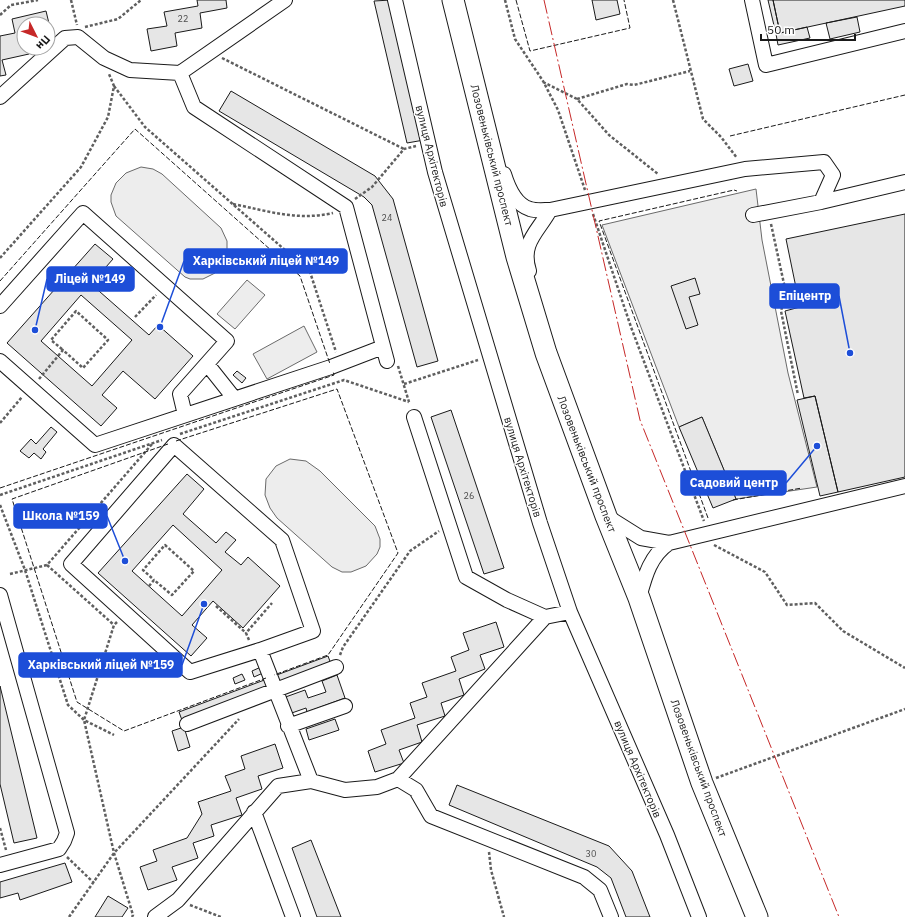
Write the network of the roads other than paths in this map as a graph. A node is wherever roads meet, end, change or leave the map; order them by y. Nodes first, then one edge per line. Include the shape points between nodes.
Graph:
1 (285, 0) edge
2 (395, 0) edge
3 (453, 0) edge
4 (752, 0) edge
5 (905, 31) edge
6 (180, 73) junction
7 (0, 97) edge
8 (483, 121) junction
9 (905, 182) edge
10 (821, 202) junction
11 (550, 210) junction
12 (754, 215) dead end
13 (0, 306) edge
14 (383, 347) junction
15 (546, 353) junction
16 (0, 361) edge
17 (387, 361) road end
18 (207, 364) junction
19 (234, 398) junction
20 (185, 415) junction
21 (414, 417) road end
22 (905, 486) edge
23 (606, 516) junction
24 (669, 543) junction
25 (0, 595) edge
26 (639, 598) junction
27 (570, 612) junction
28 (545, 617) junction
29 (257, 651) junction
30 (336, 667) road end
31 (275, 690) junction
32 (345, 706) dead end
33 (187, 724) dead end
34 (288, 726) junction
35 (398, 779) junction
36 (311, 781) junction
37 (254, 812) junction
38 (5, 864) edge
39 (155, 917) edge
40 (293, 917) edge
41 (611, 917) edge
42 (699, 917) edge
43 (757, 917) edge

1 - 6 street
2 - 27 street, вулиця Архітекторів via 435,172 540,523
3 - 8 highway, Лозовеньківський проспект
4 - 5 street via 766,65
6 - 7 street via 130,70 104,58 78,37 65,38
6 - 14 street via 194,107 346,207
8 - 11 street via 491,128 507,183 520,204 530,209
8 - 15 highway, Лозовеньківський проспект via 517,258
9 - 10 street
10 - 11 street via 833,175 824,162 745,169
10 - 12 street
11 - 15 street via 527,246 526,263 546,329
13 - 18 street via 83,213 227,341
14 - 17 street
14 - 19 street
15 - 23 highway, Лозовеньківський проспект
16 - 20 street via 95,445
18 - 19 street
18 - 20 street via 180,394
19 - 20 street
21 - 28 street via 466,578
22 - 24 street
23 - 24 street via 641,538
23 - 26 highway, Лозовеньківський проспект
24 - 26 street via 651,562
25 - 38 street via 66,832 59,849
26 - 43 highway, Лозовеньківський проспект via 702,783
27 - 28 street
27 - 42 street, вулиця Архітекторів via 667,835
28 - 35 street
29 - 29 street via 313,632 282,540 174,445 70,564 190,672
29 - 31 street
30 - 31 street
31 - 33 street
31 - 34 street
32 - 34 street
34 - 36 street
35 - 36 street via 377,787 345,790
35 - 41 street via 416,790 431,816 584,878 600,890
36 - 37 street via 278,786
37 - 39 street via 178,900
37 - 40 street

